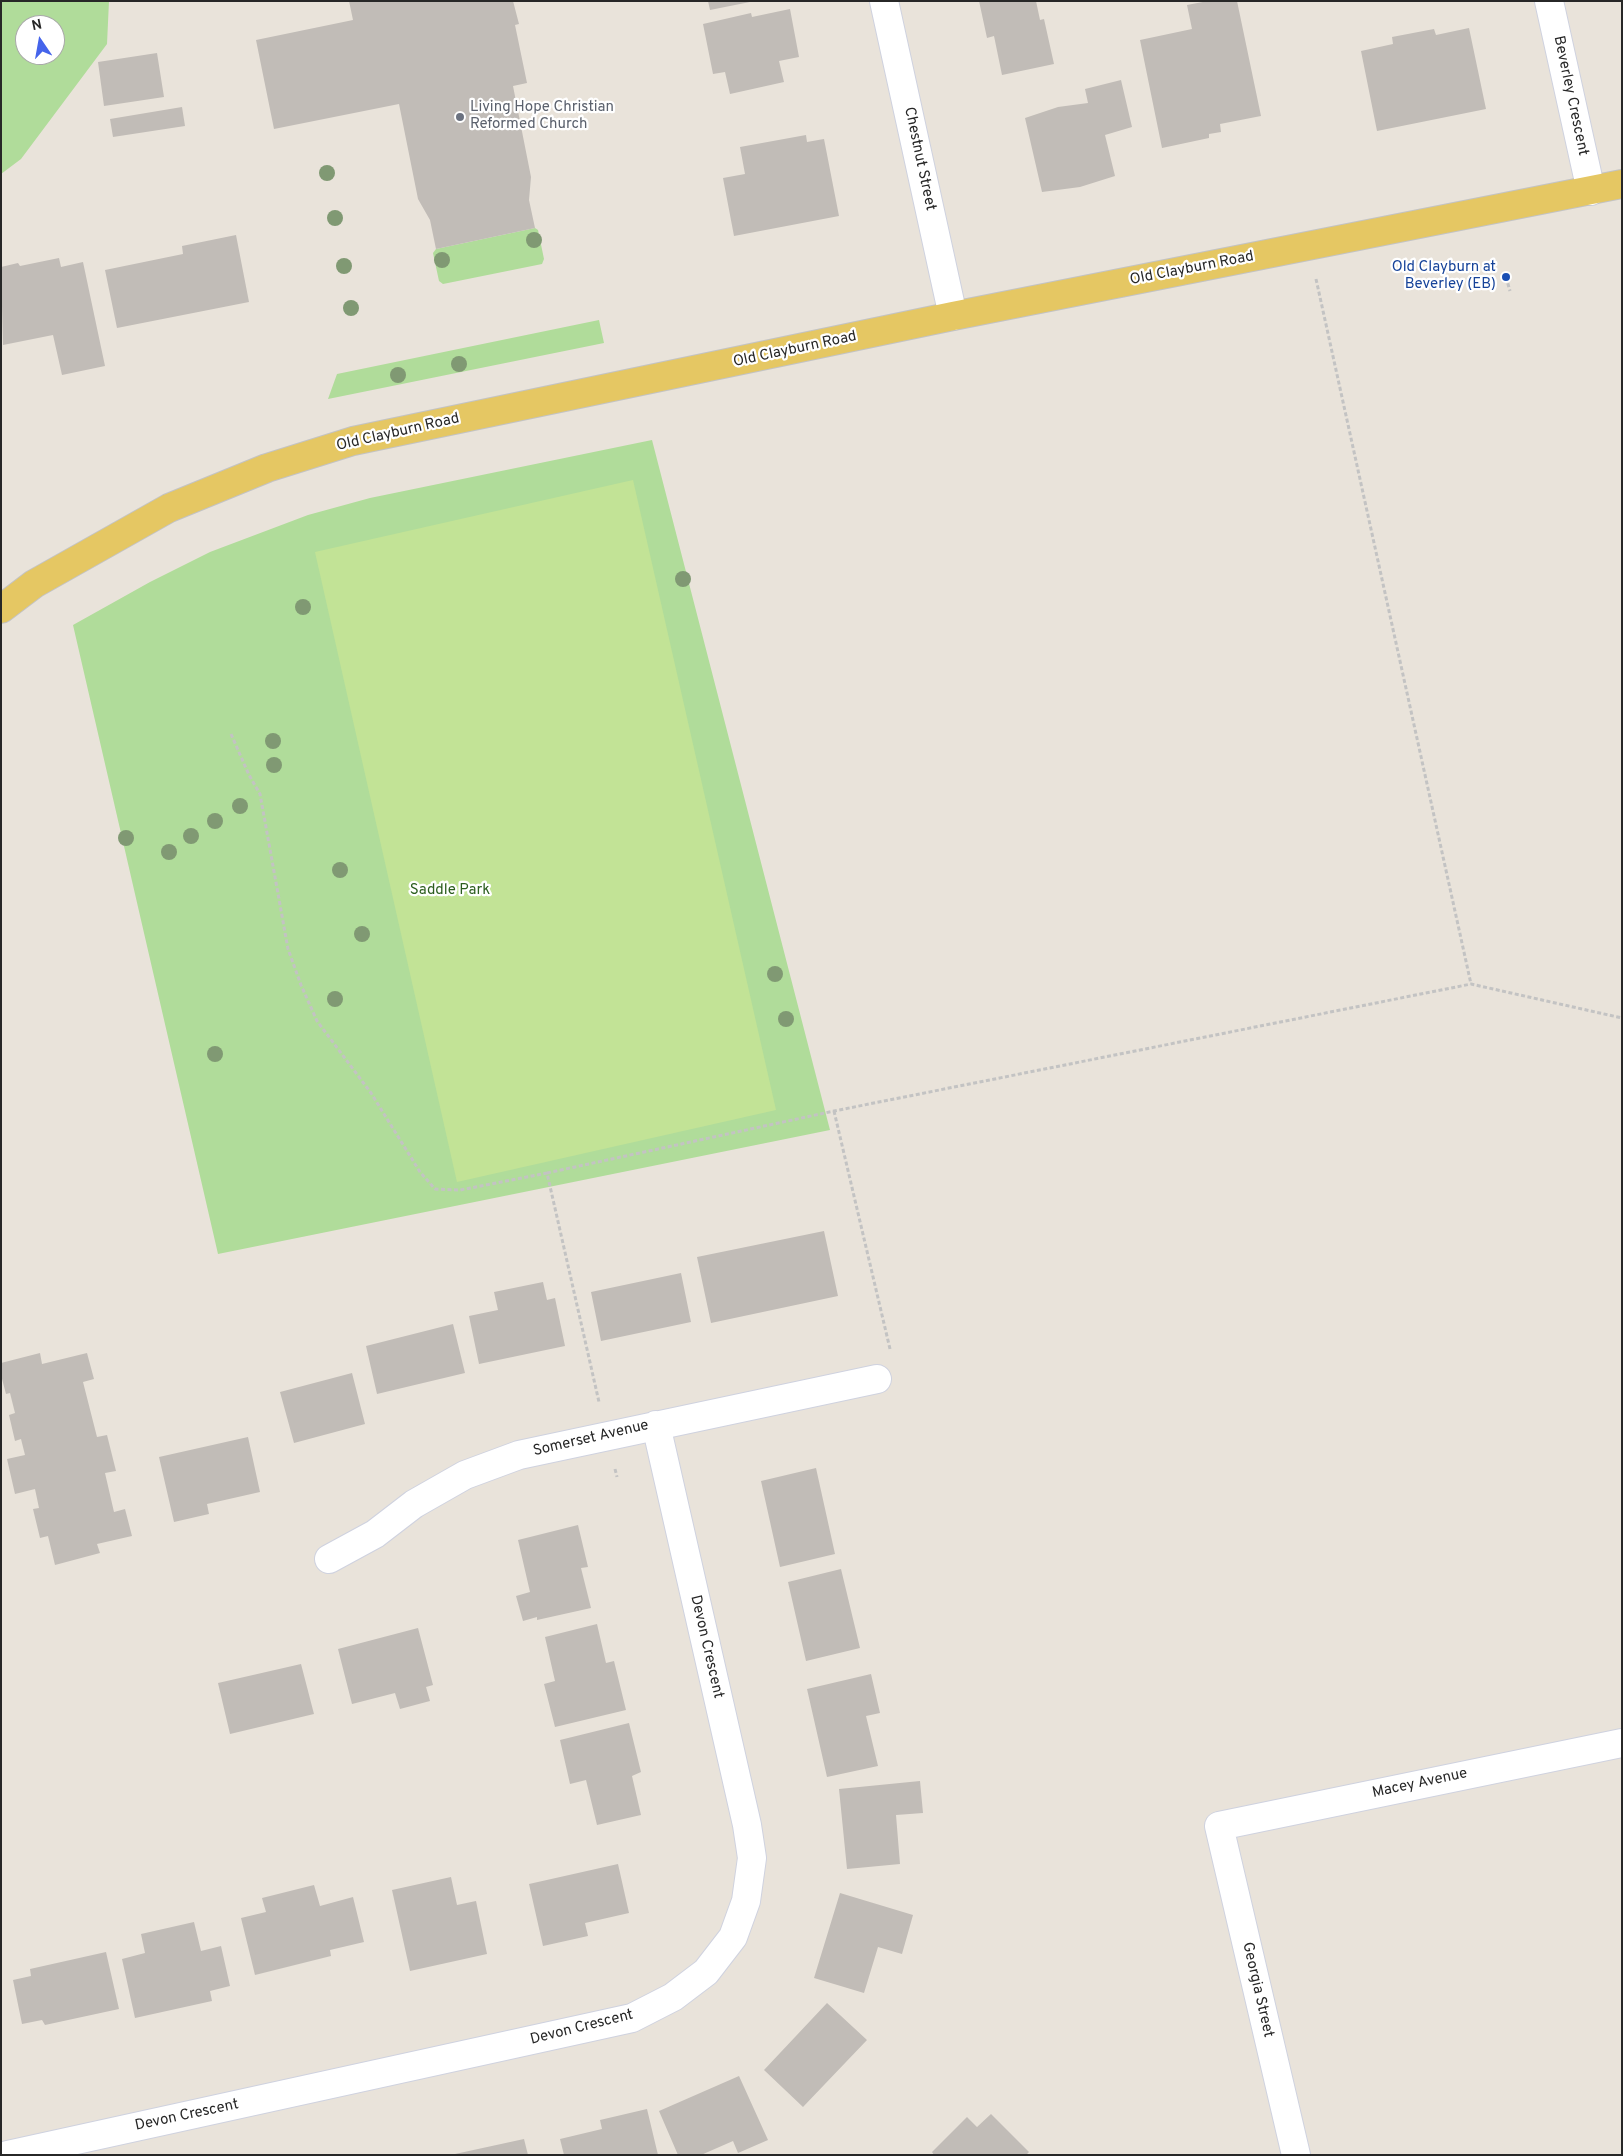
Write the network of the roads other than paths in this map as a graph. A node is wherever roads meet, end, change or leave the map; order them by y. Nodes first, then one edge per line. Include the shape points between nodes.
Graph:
1 (884, 1) edge
2 (1549, 1) edge
3 (1622, 184) edge
4 (1591, 191) junction
5 (953, 316) junction
6 (1, 609) edge
7 (885, 1368) road end
8 (656, 1425) junction
9 (329, 1559) dead end
10 (1622, 1743) edge
11 (1219, 1826) joint
12 (8, 2155) edge
13 (1296, 2155) edge

1 - 5 street, Chestnut Street
2 - 4 street, Beverley Crescent
3 - 4 main road, Old Clayburn Road
4 - 5 main road, Old Clayburn Road
5 - 6 main road, Old Clayburn Road via 353,441 267,468 169,508 34,584
7 - 8 street, Somerset Avenue
8 - 9 street, Somerset Avenue via 519,1455 465,1475 414,1504 375,1534
8 - 12 street, Devon Crescent via 752,1858 746,1901 733,1937 706,1972 673,1998 632,2018
10 - 11 street, Macey Avenue
11 - 13 street, Georgia Street

